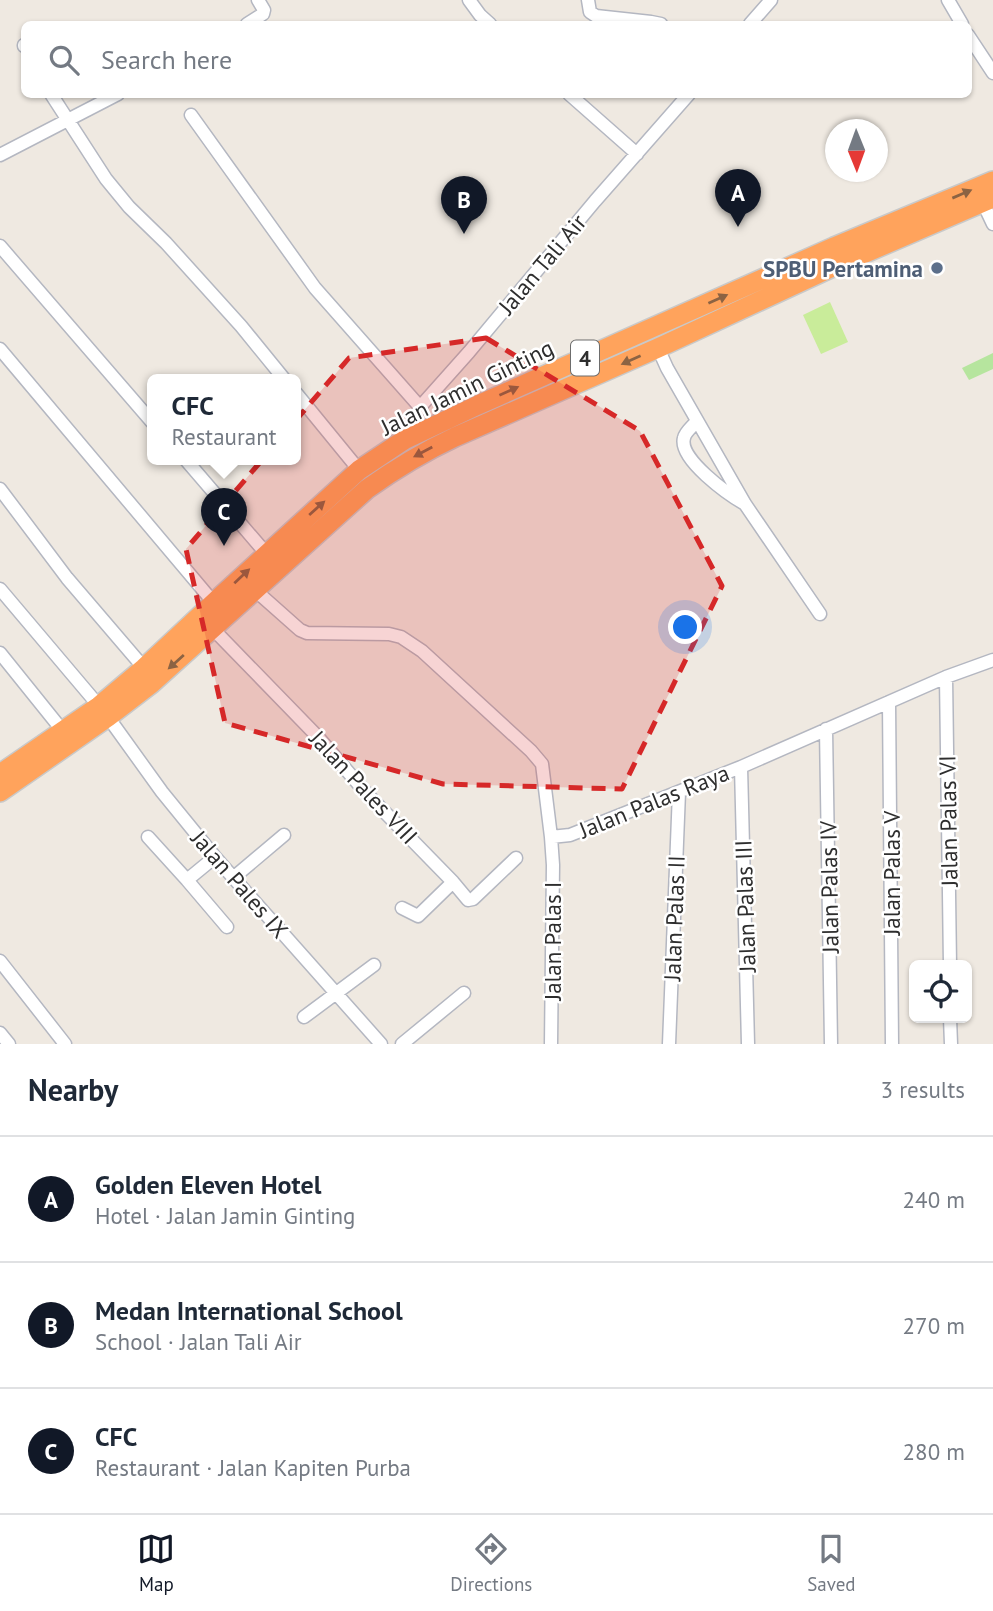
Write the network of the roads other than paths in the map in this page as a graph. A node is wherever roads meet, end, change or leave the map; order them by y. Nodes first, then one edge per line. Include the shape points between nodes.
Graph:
1 (258, 0) edge
2 (469, 0) edge
3 (588, 0) edge
4 (771, 0) edge
5 (948, 0) edge
6 (252, 21) edge
7 (487, 21) edge
8 (642, 21) edge
9 (753, 21) edge
10 (960, 21) edge
11 (972, 41) edge
12 (993, 73) edge
13 (53, 98) edge
14 (110, 98) edge
15 (574, 98) edge
16 (686, 98) edge
17 (191, 115) dead end
18 (67, 121) junction
19 (637, 154) junction
20 (0, 155) edge
21 (993, 181) edge
22 (988, 201) edge
23 (935, 214) junction
24 (993, 224) edge
25 (0, 246) edge
26 (658, 348) junction
27 (0, 349) edge
28 (280, 374) edge
29 (301, 399) edge
30 (421, 407) junction
31 (147, 416) edge
32 (697, 421) junction
33 (404, 440) junction
34 (190, 465) edge
35 (359, 470) junction
36 (0, 489) edge
37 (746, 504) junction
38 (273, 560) junction
39 (0, 589) edge
40 (255, 590) junction
41 (214, 603) junction
42 (820, 614) dead end
43 (213, 629) junction
44 (0, 653) edge
45 (993, 660) edge
46 (145, 668) junction
47 (946, 677) junction
48 (889, 702) junction
49 (103, 712) junction
50 (826, 729) junction
51 (62, 730) junction
52 (741, 767) junction
53 (0, 774) edge
54 (0, 792) edge
55 (679, 792) junction
56 (284, 835) dead end
57 (148, 837) dead end
58 (551, 837) junction
59 (215, 856) junction
60 (516, 858) dead end
61 (233, 878) junction
62 (187, 880) junction
63 (453, 882) junction
64 (402, 908) dead end
65 (227, 927) dead end
66 (950, 960) edge
67 (0, 961) edge
68 (374, 965) dead end
69 (464, 993) dead end
70 (335, 994) junction
71 (304, 1017) dead end
72 (950, 1023) edge
73 (0, 1033) edge
74 (9, 1044) edge
75 (65, 1044) edge
76 (380, 1044) edge
77 (402, 1044) edge
78 (551, 1044) edge
79 (669, 1044) edge
80 (748, 1044) edge
81 (831, 1044) edge
82 (892, 1044) edge
83 (951, 1044) edge

1 - 6 street via 263,14
2 - 7 street
3 - 8 street via 590,12 596,16
4 - 9 street
5 - 10 street
11 - 12 street
13 - 18 street
14 - 18 street
15 - 19 street
16 - 19 street, Jalan Tali Air
17 - 30 street via 315,288
18 - 20 street
18 - 28 street via 106,179
19 - 30 street, Jalan Tali Air
23 -> 21 highway, Jalan Jamin Ginting / 4
22 - 23 highway, Jalan Jamin Ginting / 4
22 - 24 street
23 - 26 highway, Jalan Jamin Ginting / 4
33 -> 23 highway, Jalan Jamin Ginting / 4 via 859,236
25 - 31 street
26 - 32 street
26 -> 38 highway, Jalan Jamin Ginting / 4 via 422,453
27 - 41 street
29 - 35 street
30 - 33 street, Jalan Tali Air
32 - 37 street
32 - 37 street via 683,439 686,454 715,485
33 - 35 highway, Jalan Jamin Ginting / 4
34 - 38 street
38 -> 35 highway, Jalan Jamin Ginting / 4
36 - 46 street via 67,578
37 - 42 street
38 - 40 highway, Jalan Jamin Ginting / 4
41 -> 38 highway, Jalan Jamin Ginting / 4
39 - 49 street, Jalan Pales IX
40 - 43 highway, Jalan Jamin Ginting / 4
40 - 58 street, Jalan Palas Raya via 307,633 389,634 422,652 542,764
41 - 46 highway, Jalan Jamin Ginting / 4
43 -> 49 highway, Jalan Jamin Ginting / 4 via 151,684
43 - 63 street, Jalan Pales VIII
44 - 51 street
45 - 47 street, Jalan Palas Raya
46 - 49 highway, Jalan Jamin Ginting / 4
47 - 48 street, Jalan Palas Raya
47 - 66 street, Jalan Palas VI
48 - 50 street, Jalan Palas Raya
48 - 82 street, Jalan Palas V
49 - 51 highway, Jalan Jamin Ginting / 4
49 - 54 highway, Jalan Jamin Ginting / 4
49 - 59 street, Jalan Pales IX
50 - 52 street, Jalan Palas Raya
50 - 81 street, Jalan Palas IV
51 - 53 highway, Jalan Jamin Ginting / 4
52 - 55 street, Jalan Palas Raya
52 - 80 street, Jalan Palas III
55 - 58 street, Jalan Palas Raya via 570,835
55 - 79 street, Jalan Palas II
56 - 61 street
57 - 62 street
58 - 78 street, Jalan Palas I
59 - 61 street, Jalan Pales IX
59 - 62 street
60 - 63 street, Jalan Pales VIII via 473,899 468,900
61 - 70 street, Jalan Pales IX
62 - 65 street
63 - 64 street via 418,916
67 - 75 street
68 - 70 street
69 - 77 street
70 - 71 street
70 - 76 street, Jalan Pales IX
72 - 83 street
73 - 74 street

